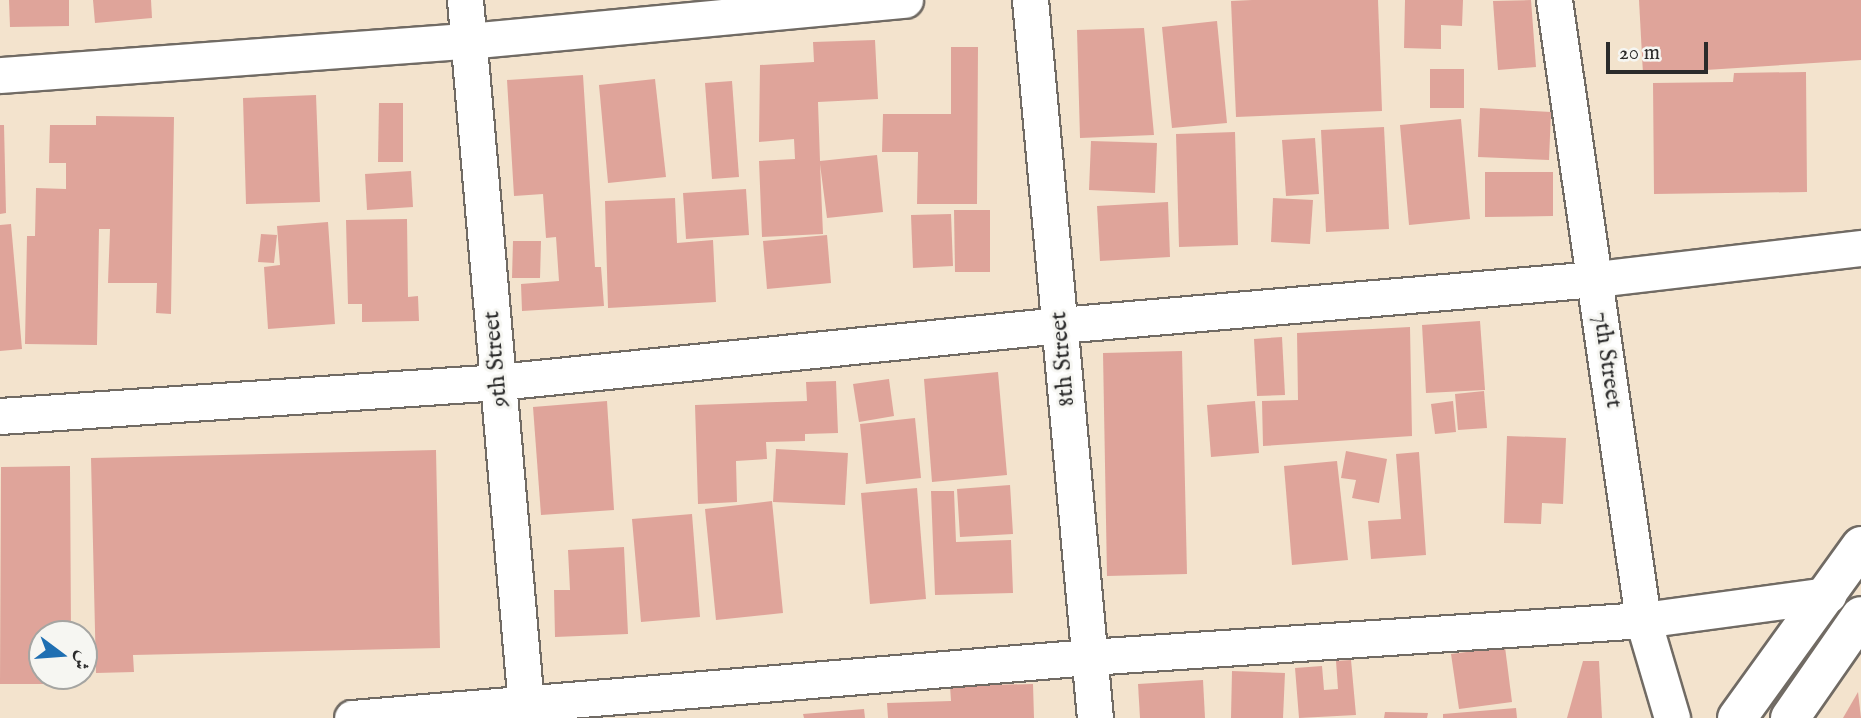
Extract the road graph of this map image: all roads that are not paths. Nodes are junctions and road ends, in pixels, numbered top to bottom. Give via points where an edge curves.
1 (465, 0) edge
2 (905, 0) edge
3 (1030, 0) edge
4 (1555, 0) edge
5 (468, 41) junction
6 (0, 75) edge
7 (1861, 248) edge
8 (1596, 279) junction
9 (1059, 326) junction
10 (498, 382) junction
11 (0, 416) edge
12 (1861, 546) edge
13 (1828, 595) junction
14 (1861, 615) edge
15 (1643, 620) junction
16 (1089, 657) junction
17 (527, 711) edge
18 (352, 718) edge
19 (1095, 718) edge
20 (1672, 718) edge
21 (1737, 718) edge
22 (1790, 718) edge

1 - 5 street, 9th Street
2 - 5 street
3 - 9 street, 8th Street
4 - 8 street, 7th Street
5 - 6 street
5 - 10 street, 9th Street
7 - 8 street
8 - 9 street
8 - 15 street, 7th Street
9 - 10 street
9 - 16 street, 8th Street
10 - 11 street
10 - 17 street, 9th Street
12 - 13 street
13 - 15 street
13 - 21 street
14 - 22 street
15 - 16 street
15 - 20 street, 7th Street
16 - 17 street
16 - 19 street, 8th Street
17 - 18 street

